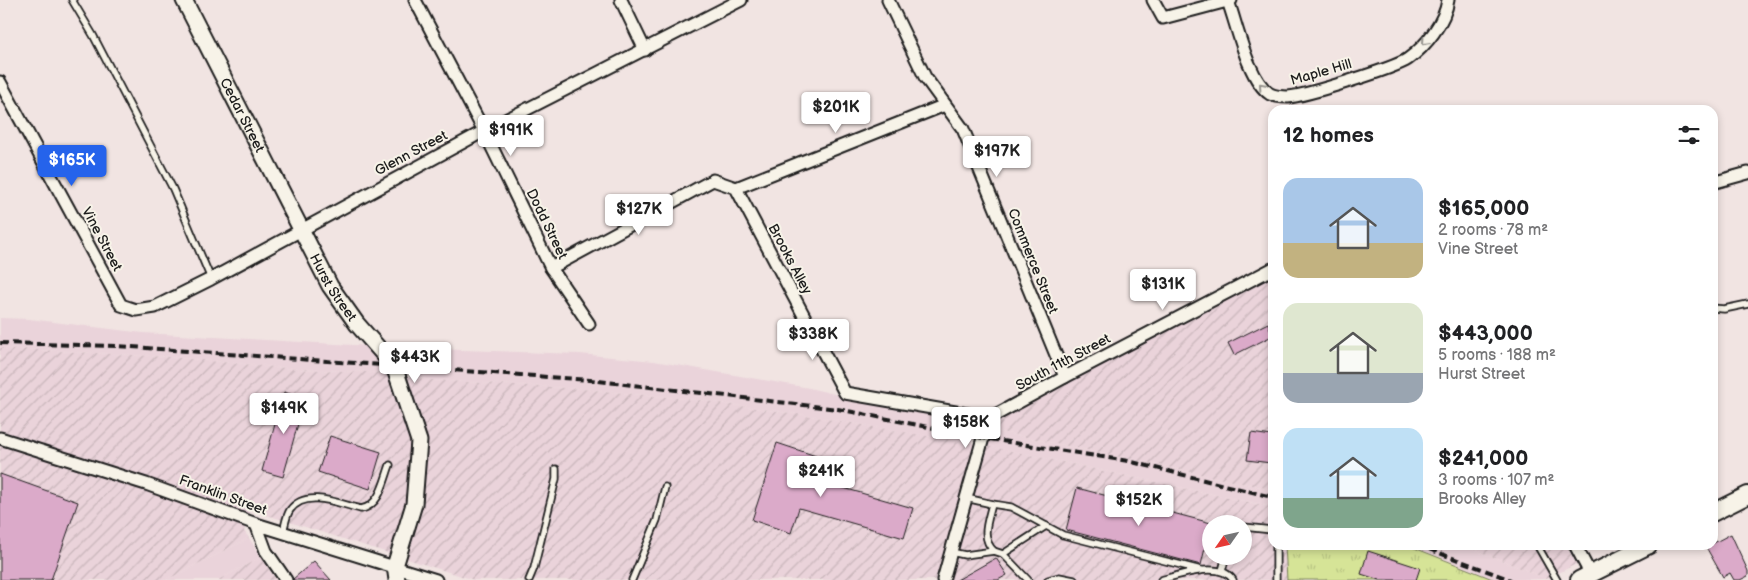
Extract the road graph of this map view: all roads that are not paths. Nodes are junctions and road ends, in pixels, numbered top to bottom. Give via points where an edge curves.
1 (72, 0) edge
2 (184, 0) edge
3 (415, 0) edge
4 (621, 0) edge
5 (741, 0) edge
6 (888, 0) edge
7 (1153, 0) edge
8 (1230, 0) edge
9 (1448, 0) edge
10 (645, 50) junction
11 (0, 82) edge
12 (945, 105) junction
13 (484, 131) junction
14 (1748, 173) edge
15 (1718, 182) edge
16 (736, 188) junction
17 (301, 230) junction
18 (551, 268) junction
19 (1268, 274) edge
20 (211, 279) junction
21 (121, 304) joint
22 (1748, 304) edge
23 (1718, 308) edge
24 (589, 324) dead end
25 (1065, 377) junction
26 (990, 418) junction
27 (0, 438) edge
28 (390, 465) dead end
29 (556, 469) dead end
30 (665, 487) dead end
31 (1748, 495) edge
32 (966, 498) junction
33 (992, 504) junction
34 (1718, 510) edge
35 (256, 524) junction
36 (1046, 526) junction
37 (1252, 529) edge
38 (1268, 530) edge
39 (283, 532) junction
40 (1276, 550) edge
41 (1540, 550) edge
42 (1577, 550) edge
43 (1639, 550) edge
44 (994, 551) junction
45 (951, 552) junction
46 (1003, 554) junction
47 (1224, 565) edge
48 (1201, 570) junction
49 (1222, 571) junction
50 (396, 573) edge
51 (1585, 577) edge
52 (286, 580) edge
53 (436, 580) edge
54 (528, 580) edge
55 (632, 580) edge
56 (943, 580) edge
57 (1028, 580) edge
58 (1048, 580) edge
59 (1074, 580) edge
60 (1161, 580) edge
61 (1233, 580) edge
62 (1276, 580) edge
63 (1557, 580) edge

1 - 20 lane via 94,35 173,189
2 - 17 street, Cedar Street
3 - 13 street, Dodd Street
4 - 10 street
5 - 10 street, Glenn Street
6 - 12 street, Commerce Street via 925,77
7 - 8 street via 1162,18
9 -> 8 street, Maple Hill via 1438,26 1408,59 1389,68 1289,97 1272,95 1261,87
10 - 13 street, Glenn Street
11 - 21 street, Vine Street
12 - 16 street
12 - 25 street, Commerce Street via 963,129
13 - 17 street, Glenn Street
13 - 18 street, Dodd Street
14 - 15 street
16 - 18 street via 713,180
16 - 26 street, Brooks Alley via 845,393
17 - 20 street, Glenn Street
17 - 50 street, Hurst Street via 330,286 357,324 394,366 419,441 414,504
18 - 24 street, Dodd Street
19 - 25 street, South 11th Street
20 - 21 street, Glenn Street via 155,307 136,310
22 - 23 lane
25 - 26 street, South 11th Street
26 - 32 street
27 - 35 street, Franklin Street via 146,484
28 - 39 lane via 376,502 368,508 309,497 289,511
29 - 54 lane via 541,543
30 - 55 lane via 657,520
31 - 34 main road
32 - 33 lane
32 - 45 street
33 - 36 lane via 1010,507
33 - 44 lane via 985,532 988,545
35 - 39 street, Franklin Street
35 - 52 street via 266,551
36 - 46 lane
36 - 48 lane via 1063,535
37 - 38 lane
39 - 50 street, Franklin Street
40 - 62 lane
41 - 63 lane
42 - 51 street
43 - 51 main road
44 - 45 lane via 965,555
44 - 46 lane
45 - 56 street
46 - 57 lane
47 - 49 lane
48 - 49 lane
48 - 60 lane
49 - 61 lane
50 - 53 street, Franklin Street
58 - 59 lane via 1059,577

